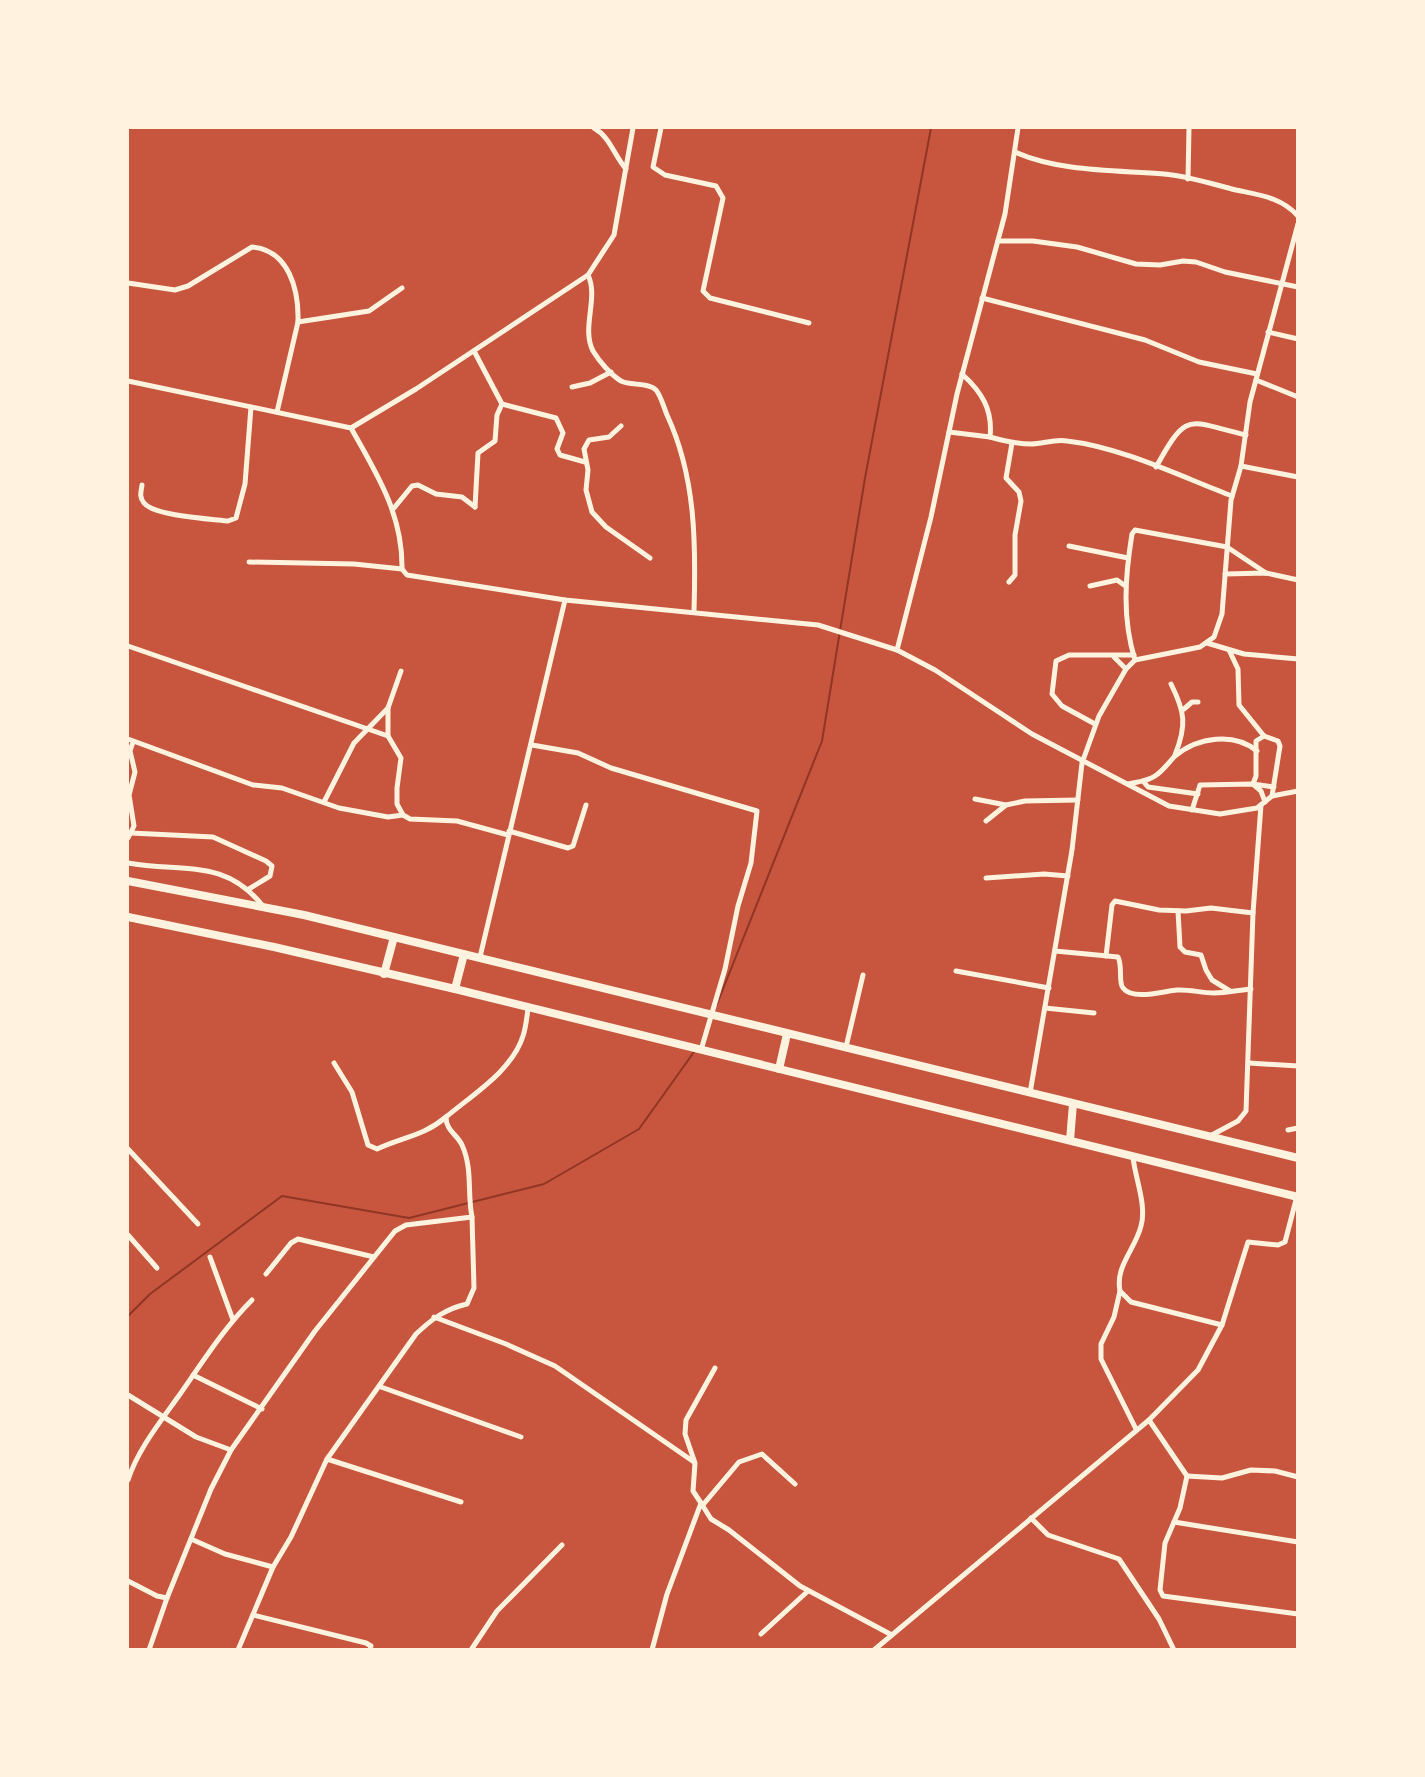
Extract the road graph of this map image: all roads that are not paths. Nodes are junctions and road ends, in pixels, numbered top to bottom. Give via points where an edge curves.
1 (594, 128) edge
2 (633, 128) edge
3 (661, 128) edge
4 (1018, 128) edge
5 (1189, 128) edge
6 (1015, 152) junction
7 (626, 169) junction
8 (1188, 179) junction
9 (1298, 216) edge
10 (1298, 224) edge
11 (998, 240) junction
12 (588, 275) junction
13 (128, 283) edge
14 (1282, 284) junction
15 (1298, 287) edge
16 (402, 288) dead end
17 (982, 298) junction
18 (298, 322) junction
19 (809, 323) dead end
20 (1268, 333) junction
21 (1298, 339) edge
22 (474, 351) junction
23 (611, 372) junction
24 (962, 374) junction
25 (1257, 377) junction
26 (128, 381) edge
27 (572, 387) dead end
28 (1298, 397) edge
29 (502, 404) junction
30 (251, 407) junction
31 (277, 412) junction
32 (621, 426) dead end
33 (351, 428) junction
34 (949, 432) junction
35 (1246, 435) junction
36 (990, 437) junction
37 (1011, 443) junction
38 (585, 462) junction
39 (1241, 466) junction
40 (1156, 467) junction
41 (1298, 477) edge
42 (142, 485) dead end
43 (1232, 496) junction
44 (394, 508) junction
45 (1069, 546) dead end
46 (1227, 547) junction
47 (650, 558) dead end
48 (1128, 558) junction
49 (249, 562) dead end
50 (402, 569) junction
51 (1266, 573) junction
52 (1225, 574) junction
53 (1298, 580) edge
54 (1009, 582) dead end
55 (1124, 585) junction
56 (1090, 586) dead end
57 (565, 600) junction
58 (694, 611) junction
59 (1207, 643) junction
60 (128, 646) edge
61 (897, 650) junction
62 (1229, 650) junction
63 (1114, 657) junction
64 (1134, 657) junction
65 (1298, 659) edge
66 (1126, 669) junction
67 (401, 671) dead end
68 (1171, 684) dead end
69 (1198, 702) dead end
70 (388, 708) junction
71 (1184, 709) junction
72 (1095, 724) junction
73 (369, 729) junction
74 (388, 736) junction
75 (1264, 736) junction
76 (130, 741) edge
77 (532, 745) junction
78 (1257, 751) junction
79 (1175, 757) junction
80 (1082, 763) junction
81 (1143, 781) junction
82 (1128, 784) junction
83 (1252, 784) junction
84 (1274, 787) junction
85 (1298, 791) edge
86 (1198, 794) junction
87 (1272, 796) junction
88 (975, 799) dead end
89 (1078, 800) junction
90 (324, 801) junction
91 (1263, 804) junction
92 (586, 805) dead end
93 (1006, 805) junction
94 (1192, 810) junction
95 (403, 815) junction
96 (986, 821) dead end
97 (509, 833) junction
98 (129, 835) edge
99 (128, 863) edge
100 (1068, 876) junction
101 (986, 878) dead end
102 (128, 881) edge
103 (249, 889) junction
104 (264, 908) junction
105 (1178, 911) junction
106 (1253, 913) junction
107 (128, 917) edge
108 (394, 938) junction
109 (1055, 951) junction
110 (464, 954) junction
111 (1106, 956) junction
112 (480, 957) junction
113 (956, 971) dead end
114 (384, 974) junction
115 (862, 975) dead end
116 (1049, 988) junction
117 (1251, 989) junction
118 (455, 990) junction
119 (1230, 991) junction
120 (528, 1008) junction
121 (1045, 1008) junction
122 (1094, 1013) dead end
123 (710, 1016) junction
124 (787, 1034) junction
125 (846, 1047) junction
126 (701, 1050) junction
127 (334, 1064) dead end
128 (1249, 1064) junction
129 (1298, 1066) edge
130 (779, 1069) junction
131 (1030, 1093) junction
132 (1073, 1104) junction
133 (446, 1117) junction
134 (1298, 1128) edge
135 (1288, 1130) dead end
136 (1209, 1137) junction
137 (1070, 1140) junction
138 (128, 1149) edge
139 (1133, 1157) junction
140 (1298, 1158) edge
141 (1297, 1197) edge
142 (472, 1217) junction
143 (198, 1224) dead end
144 (128, 1235) edge
145 (210, 1257) dead end
146 (374, 1257) junction
147 (157, 1268) dead end
148 (266, 1274) dead end
149 (1120, 1292) junction
150 (252, 1300) dead end
151 (434, 1317) junction
152 (233, 1320) junction
153 (1222, 1325) junction
154 (715, 1368) dead end
155 (194, 1375) junction
156 (381, 1387) junction
157 (128, 1395) edge
158 (262, 1409) junction
159 (163, 1418) junction
160 (1149, 1420) junction
161 (1136, 1429) junction
162 (521, 1437) dead end
163 (231, 1450) junction
164 (327, 1459) junction
165 (696, 1462) junction
166 (1187, 1476) junction
167 (1298, 1477) edge
168 (128, 1480) edge
169 (795, 1484) dead end
170 (462, 1503) dead end
171 (701, 1505) junction
172 (1031, 1518) junction
173 (1174, 1522) junction
174 (191, 1539) junction
175 (1298, 1542) edge
176 (562, 1545) dead end
177 (273, 1568) junction
178 (128, 1581) edge
179 (808, 1591) junction
180 (167, 1598) junction
181 (1298, 1614) edge
182 (253, 1615) junction
183 (761, 1634) dead end
184 (890, 1634) junction
185 (149, 1650) edge
186 (238, 1650) edge
187 (370, 1650) edge
188 (471, 1650) edge
189 (652, 1650) edge
190 (874, 1650) edge
191 (1174, 1650) edge

1 - 7 street via 609,140
2 - 7 street
3 - 19 street via 653,167 665,174 716,186 723,198 703,291 710,298
4 - 6 street
5 - 8 street
6 - 8 street via 1081,168
6 - 11 street
7 - 12 street via 614,236
8 - 9 street via 1280,200
10 - 14 street
11 - 14 street via 1077,247 1137,264 1196,262
11 - 17 street
12 - 22 street
12 - 23 street via 592,283 589,338 593,351
13 - 18 street via 175,290 240,252 264,248 273,252 291,275
14 - 15 street
14 - 20 street
16 - 18 street via 369,311
17 - 24 street
17 - 25 street via 1145,340 1199,362
18 - 31 street
20 - 21 street
20 - 25 street
22 - 29 street
22 - 33 street
23 - 27 street
23 - 58 street via 622,381 656,390 672,424 687,472 693,511
24 - 34 street
24 - 36 street via 977,388 990,411
25 - 28 street
25 - 35 street
26 - 30 street
29 - 38 street via 556,418 563,433 557,449 560,455
29 - 44 street via 495,441 478,453 476,507 462,497 436,494 418,485 412,486
30 - 31 street
30 - 42 street via 245,484 237,518 228,521 157,511 145,505
31 - 33 street
32 - 38 street via 609,437 589,440 584,449
33 - 44 street
34 - 36 street
34 - 61 street
35 - 39 street
35 - 40 street via 1193,423 1184,425
36 - 37 street
37 - 40 street via 1067,441
37 - 54 street via 1006,478 1019,492 1021,501 1015,535 1015,575
38 - 47 street via 592,512 606,527
39 - 41 street
39 - 43 street
40 - 43 street
43 - 46 street
44 - 50 street
45 - 48 street
46 - 48 street via 1141,529 1132,534
46 - 51 street
46 - 52 street
48 - 55 street
49 - 50 street
50 - 57 street via 407,575 431,580
51 - 52 street
51 - 53 street
52 - 59 street via 1222,614 1214,637
55 - 56 street via 1117,580
55 - 64 street via 1127,635
57 - 58 street
57 - 77 street
58 - 61 street via 818,625
59 - 62 street
59 - 64 street
60 - 73 street
61 - 80 street via 935,669
62 - 65 street
62 - 75 street via 1238,669 1239,705
63 - 64 street
63 - 66 street
63 - 72 street via 1069,655 1056,661 1052,694 1062,706
64 - 66 street
66 - 72 street
67 - 70 street
68 - 71 street
69 - 71 street
70 - 73 street
70 - 74 street
71 - 79 street via 1184,726
72 - 80 street
73 - 74 street
73 - 90 street via 354,743
74 - 95 street via 401,758 397,796
75 - 78 street via 1256,741
75 - 84 street via 1278,741 1280,746
76 - 90 street via 253,785 282,788
76 - 98 street via 135,772 129,795 134,816
77 - 97 street
77 - 123 street via 578,753 611,768 757,811 751,863
78 - 79 street via 1233,739 1211,740
78 - 83 street
79 - 81 street via 1155,777
80 - 82 street
80 - 89 street
81 - 82 street
81 - 86 street via 1148,787
82 - 94 street via 1169,806
83 - 84 street
83 - 86 street via 1200,785
83 - 91 street via 1261,791
84 - 87 street
85 - 87 street
86 - 94 street
87 - 91 street
88 - 93 street
89 - 93 street
89 - 100 street
90 - 95 street via 339,808 378,815
91 - 94 street via 1220,814
91 - 106 street
92 - 97 street via 573,846 568,848
93 - 96 street
95 - 97 street via 410,819 457,821
97 - 112 street
98 - 103 street via 213,837 266,861 272,866 270,876
99 - 103 street via 210,872
100 - 101 street
100 - 109 street
102 - 104 highway
103 - 104 street
104 - 108 highway
105 - 106 street via 1211,908
105 - 111 street via 1113,903
105 - 119 street via 1180,947 1201,955 1212,980
106 - 117 street
107 - 114 highway
108 - 110 highway
108 - 114 highway
109 - 111 street
109 - 116 street
110 - 112 highway
110 - 118 highway
111 - 119 street via 1118,957 1122,966 1121,985 1130,993
112 - 123 highway
113 - 116 street
114 - 118 highway
115 - 125 street
116 - 121 street
117 - 119 street
117 - 128 street
118 - 120 highway
120 - 126 highway
120 - 133 street via 523,1036 512,1057
121 - 122 street
121 - 131 street
123 - 124 highway
123 - 126 street
124 - 125 highway
124 - 130 highway
125 - 131 highway
126 - 130 highway
127 - 133 street via 352,1092 368,1145 377,1149 419,1135
128 - 129 street
128 - 136 street via 1246,1111
130 - 137 highway
131 - 132 highway
132 - 136 highway
132 - 137 highway
133 - 142 street via 446,1124 464,1148 469,1166
134 - 135 street
136 - 140 highway
137 - 139 highway
138 - 143 street
139 - 141 highway
139 - 149 street via 1143,1212 1141,1226 1119,1274
141 - 153 street via 1285,1242 1248,1242
142 - 146 street via 401,1226
142 - 151 street via 474,1288 467,1304
144 - 147 street
145 - 152 street
146 - 148 street via 298,1239
146 - 158 street via 315,1331
149 - 153 street via 1131,1302
149 - 161 street via 1101,1344 1101,1359
150 - 152 street
151 - 156 street via 416,1334
151 - 165 street via 555,1366
152 - 155 street
153 - 160 street via 1198,1370
154 - 165 street via 686,1420 685,1434
155 - 158 street
155 - 159 street
156 - 162 street
156 - 164 street
157 - 159 street
158 - 163 street
159 - 163 street via 196,1437
159 - 168 street
160 - 161 street
160 - 166 street
161 - 172 street
163 - 174 street
164 - 170 street
164 - 177 street
165 - 171 street via 693,1491
166 - 167 street via 1222,1478 1251,1470
166 - 173 street
169 - 171 street via 762,1454 739,1462
171 - 179 street via 711,1520
171 - 189 street via 667,1594
172 - 184 street
172 - 191 street via 1048,1535 1119,1559 1159,1619
173 - 175 street
173 - 181 street via 1165,1544 1160,1590 1163,1596
174 - 177 street
174 - 180 street
176 - 188 street via 496,1611
177 - 182 street
178 - 180 street
179 - 183 street
179 - 184 street
180 - 185 street
182 - 186 street
182 - 187 street via 366,1643
184 - 190 street

